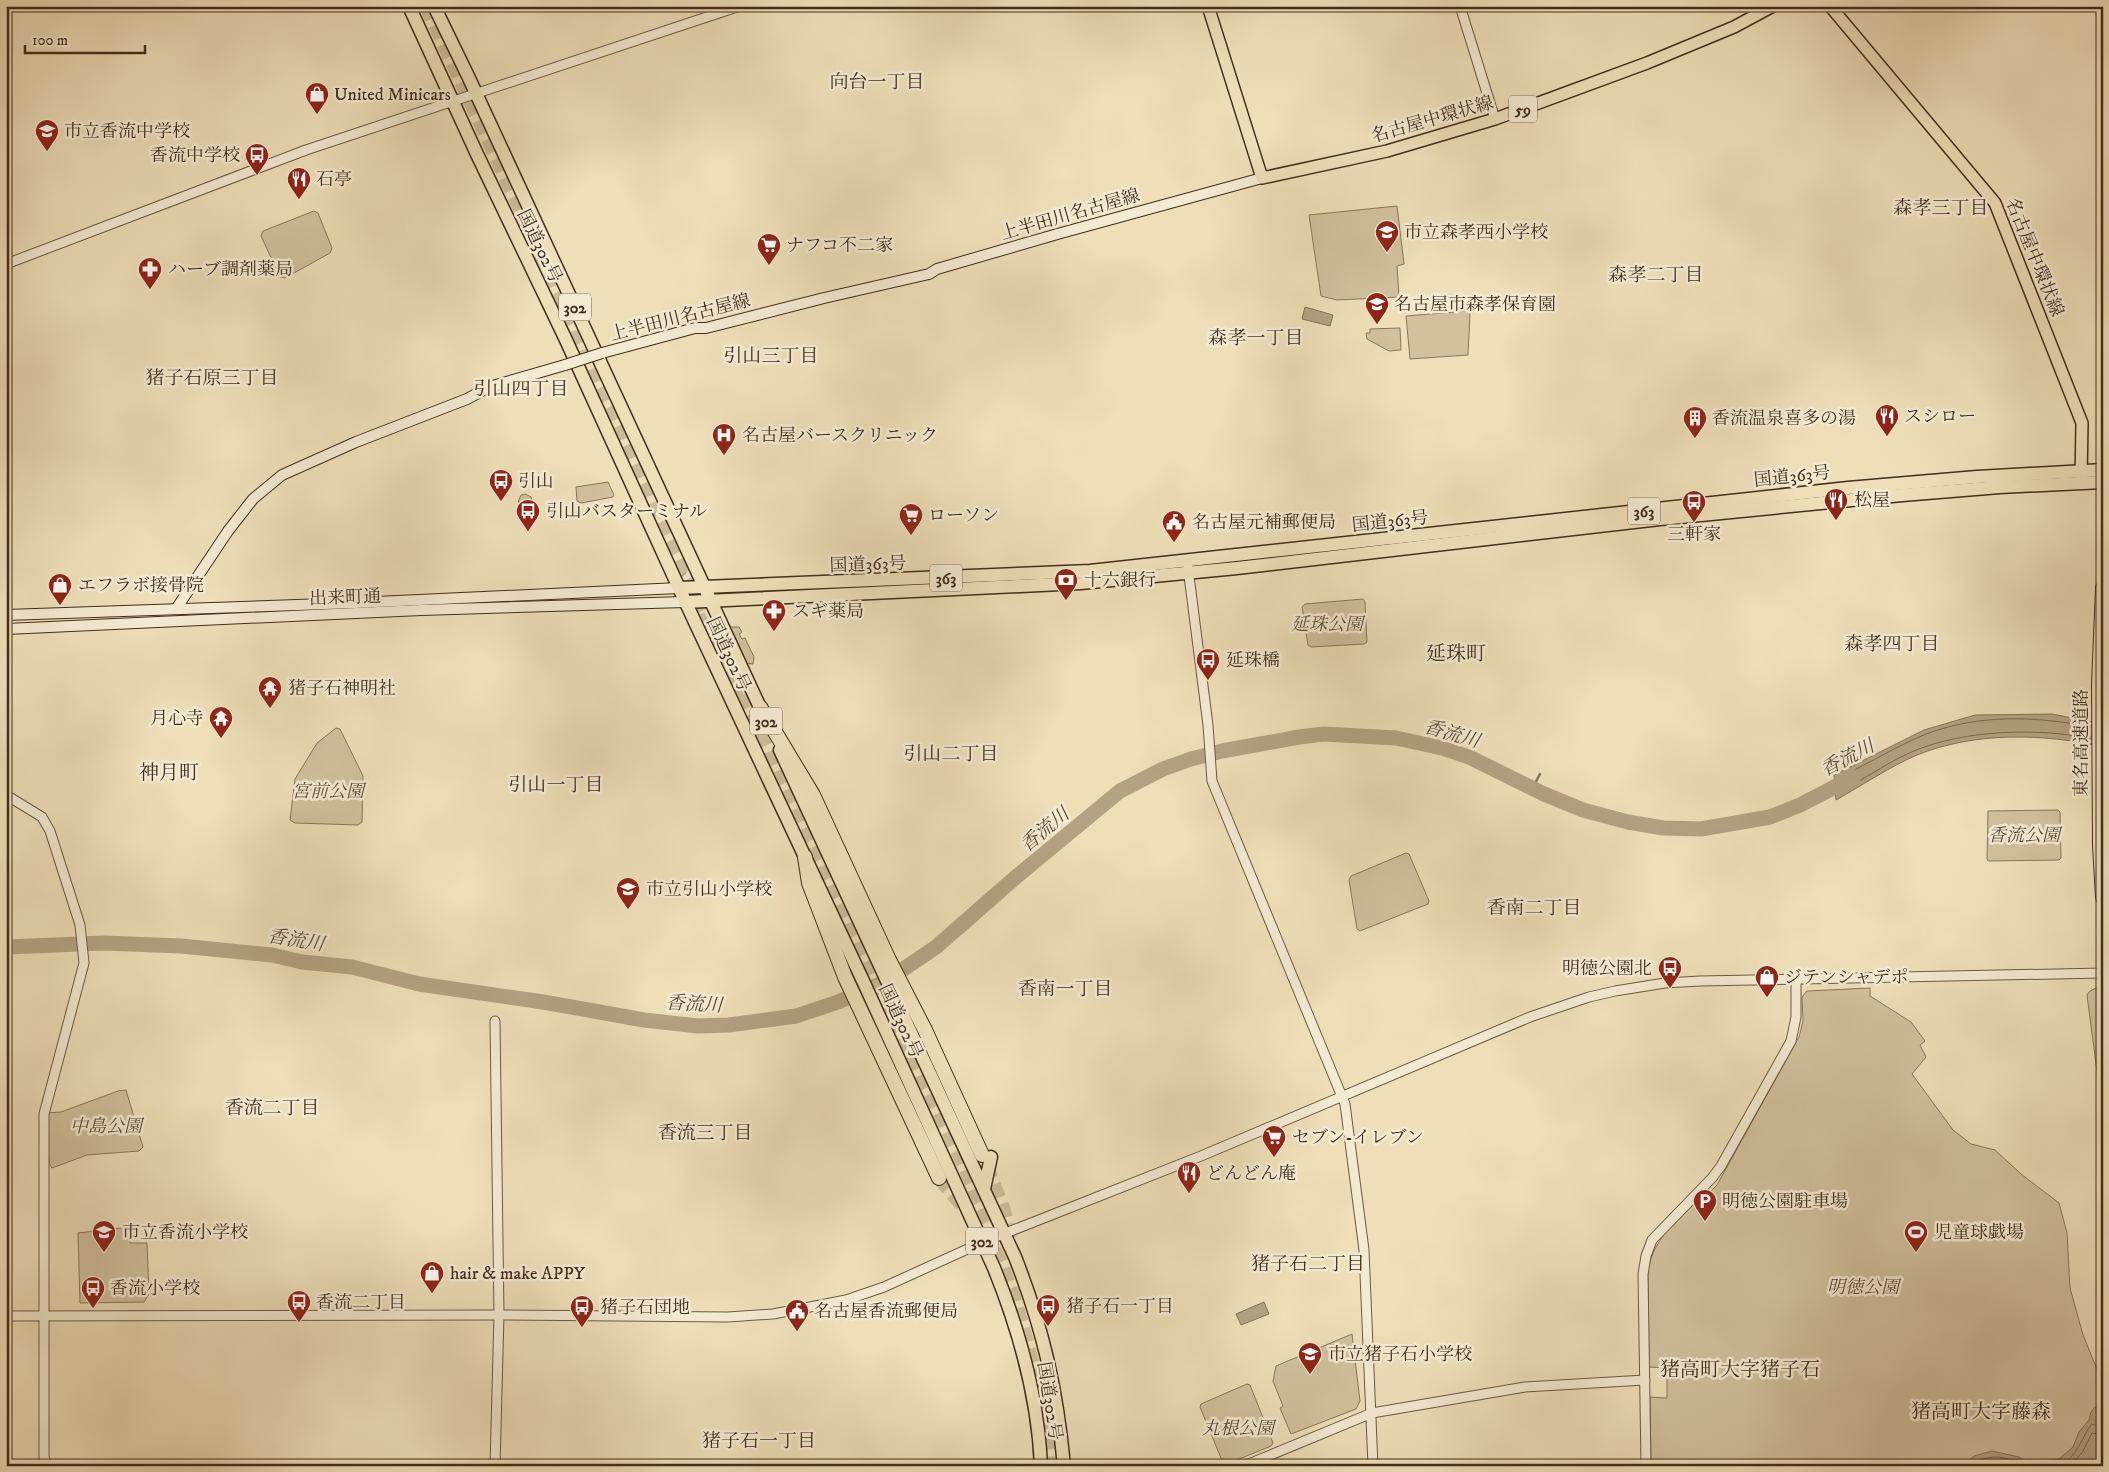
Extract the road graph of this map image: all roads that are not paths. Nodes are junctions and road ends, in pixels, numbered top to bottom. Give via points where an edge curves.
1 (409, 6) edge
2 (434, 6) edge
3 (740, 6) edge
4 (1208, 6) edge
5 (1460, 6) edge
6 (1773, 6) edge
7 (1830, 6) edge
8 (475, 94) junction
9 (453, 101) junction
10 (1495, 119) junction
11 (1262, 178) junction
12 (6, 264) edge
13 (2103, 470) edge
14 (2081, 477) junction
15 (2103, 482) edge
16 (1187, 567) junction
17 (705, 587) junction
18 (679, 588) junction
19 (2103, 588) edge
20 (712, 600) junction
21 (685, 602) junction
22 (176, 609) junction
23 (6, 615) edge
24 (6, 629) edge
25 (760, 708) joint
26 (6, 795) edge
27 (828, 841) junction
28 (805, 857) joint
29 (2103, 898) edge
30 (2103, 973) edge
31 (1796, 979) junction
32 (495, 1021) dead end
33 (879, 1032) junction
34 (1342, 1096) junction
35 (986, 1156) joint
36 (939, 1178) tunnel mouth
37 (984, 1190) junction
38 (1006, 1234) junction
39 (983, 1242) junction
40 (1025, 1283) junction
41 (1039, 1290) dead end
42 (499, 1314) junction
43 (6, 1316) edge
44 (46, 1316) junction
45 (1645, 1380) junction
46 (1372, 1413) junction
47 (1073, 1441) dead end
48 (1063, 1452) junction
49 (47, 1466) edge
50 (495, 1466) edge
51 (1041, 1466) edge
52 (1064, 1466) edge
53 (1244, 1466) edge
54 (1373, 1466) edge
55 (1646, 1466) edge

1 - 9 highway, 国道302号 / 302
2 - 8 highway, 国道302号 / 302
3 - 8 street
4 - 11 main road
5 - 10 street
6 - 10 main road, 名古屋中環状線 / 59 via 1734,27 1647,63
7 - 14 main road, 名古屋中環状線 via 1995,203 2082,423
8 - 9 street
8 - 17 highway, 国道302号 / 302
9 - 12 street via 306,150
9 - 18 highway, 国道302号 / 302
10 - 11 main road, 名古屋中環状線 / 59 via 1387,152
11 - 22 main road, 上半田川名古屋線, bridge via 1061,233 937,269 930,274 695,328 489,387 467,399 282,474 253,499 228,530
13 - 14 highway, 国道363号 / 363
14 - 15 highway, 国道363号 / 363
14 - 16 highway, 国道363号 / 363 via 1976,477 1848,488
16 - 17 highway, 国道363号 / 363
16 - 20 highway, 国道363号 / 363 via 1055,584
16 - 34 street via 1209,730 1211,773
17 - 18 highway, 国道363号 / 363
17 - 20 highway, 国道302号 / 302
18 - 21 highway, 国道302号 / 302
18 - 22 main road, 出来町通
19 - 29 highway, 東名高速道路 via 2099,684
20 - 21 highway, 国道363号 / 363
20 - 25 highway, 国道302号 / 302
21 - 24 main road, 出来町通
21 - 28 highway, 国道302号 / 302
22 - 23 main road, 出来町通
25 - 27 highway via 813,795
26 - 44 street via 42,817 46,824 80,925 83,960 44,1114
27 - 35 highway via 857,874 877,920 882,943
27 - 37 highway, 国道302号 / 302 via 920,1053
28 - 33 highway via 809,883 845,978
30 - 31 street
31 - 34 street via 1665,983 1589,997 1530,1017
31 - 45 street via 1796,1017 1791,1040 1721,1166 1652,1240 1643,1274
32 - 42 street
33 - 36 highway
33 - 39 highway, 国道302号 / 302
34 - 38 street
34 - 46 street via 1364,1250
35 - 37 highway via 990,1166
37 - 38 highway, 国道302号 / 302
38 - 39 street
38 - 40 highway, 国道302号 / 302
39 - 42 street via 884,1287 846,1300 773,1314 728,1317
39 - 51 highway, 国道302号 / 302 via 1007,1300 1028,1367
40 - 41 highway
40 - 48 highway, 国道302号 / 302 via 1050,1365
42 - 44 street
42 - 50 street
43 - 44 street
44 - 49 street via 44,1447
45 - 46 street via 1526,1387
45 - 55 street
46 - 53 street
46 - 54 street
47 - 48 highway
48 - 52 highway, 国道302号 / 302

